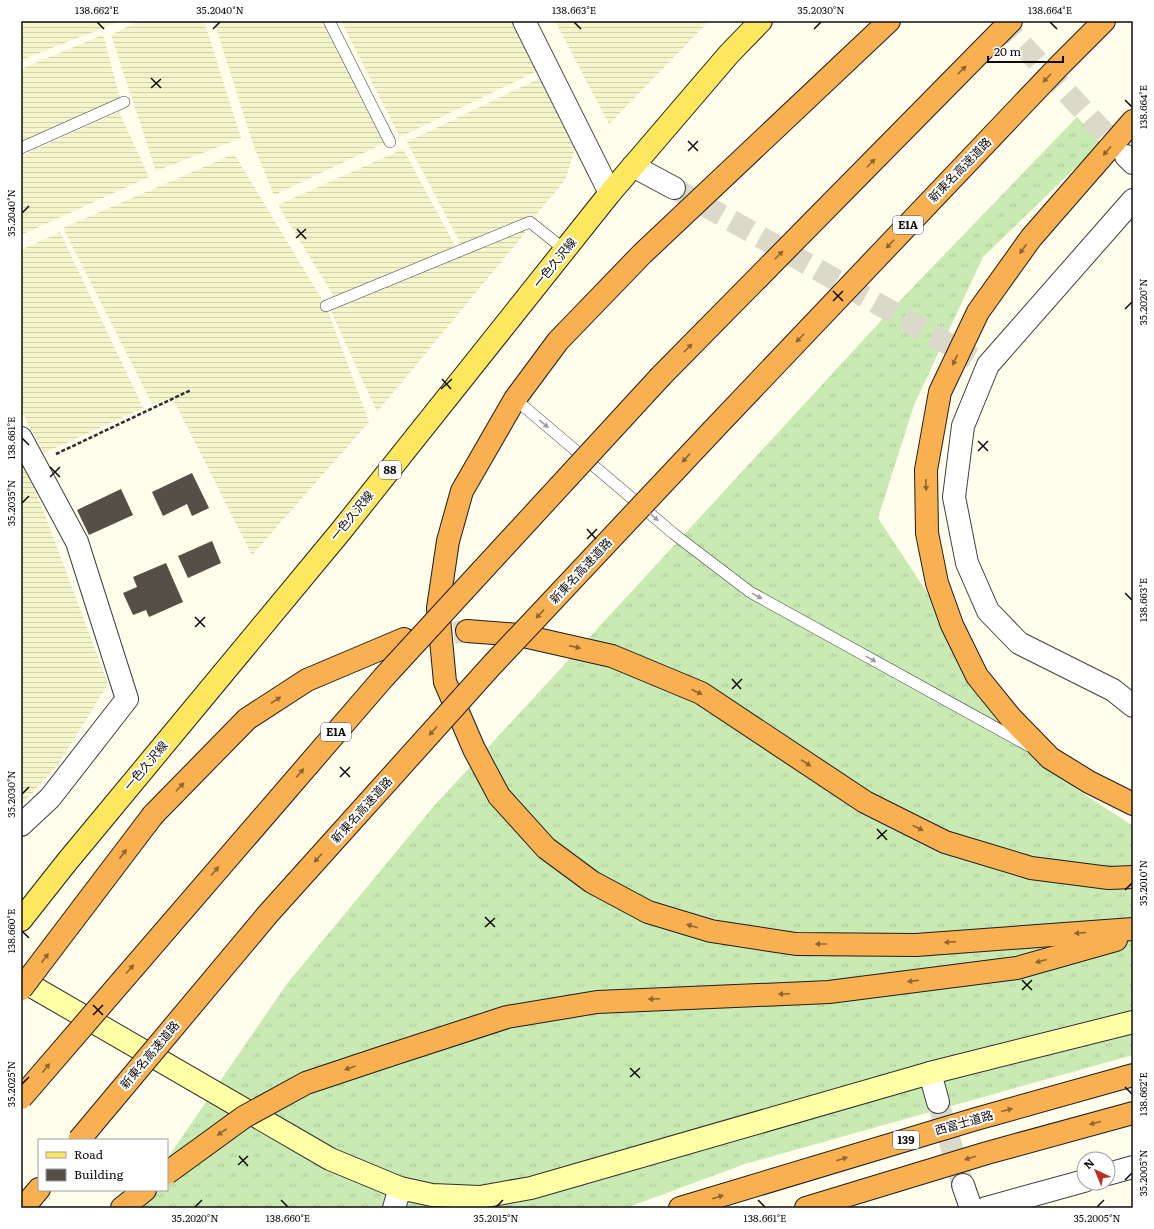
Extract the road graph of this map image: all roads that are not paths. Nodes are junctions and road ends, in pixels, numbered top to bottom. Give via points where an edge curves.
1 (329, 21) edge
2 (524, 21) edge
3 (761, 21) edge
4 (889, 21) edge
5 (1011, 21) edge
6 (1104, 21) edge
7 (124, 102) dead end
8 (1133, 122) edge
9 (390, 142) dead end
10 (21, 148) edge
11 (633, 166) junction
12 (674, 188) tunnel mouth
13 (610, 193) junction
14 (1133, 200) edge
15 (565, 250) junction
16 (326, 306) dead end
17 (515, 399) junction
18 (21, 438) edge
19 (468, 631) tunnel mouth
20 (404, 639) tunnel mouth
21 (1133, 706) edge
22 (1050, 758) junction
23 (1133, 804) edge
24 (21, 825) edge
25 (1133, 877) edge
26 (21, 920) edge
27 (1133, 929) edge
28 (1133, 936) edge
29 (21, 980) edge
30 (21, 988) edge
31 (1133, 1022) edge
32 (930, 1073) junction
33 (1133, 1075) edge
34 (21, 1098) edge
35 (938, 1102) tunnel mouth
36 (1133, 1113) edge
37 (80, 1139) edge
38 (1133, 1167) edge
39 (168, 1171) edge
40 (1116, 1172) edge
41 (1076, 1183) edge
42 (963, 1185) tunnel mouth
43 (38, 1190) edge
44 (144, 1191) edge
45 (397, 1198) edge
46 (23, 1208) edge
47 (122, 1208) edge
48 (680, 1208) edge
49 (806, 1208) edge
50 (971, 1208) edge
51 (986, 1208) edge

1 - 9 lane
2 - 13 street
3 - 11 main road, 一色久沢線 / 88 via 729,54
4 - 17 highway via 642,254 558,341
34 -> 5 highway, E1A, bridge via 384,677 661,376
6 -> 37 highway, 新東名高速道路 / E1A, bridge via 497,659 268,914
7 - 10 lane
8 -> 22 highway via 1031,238 978,312 940,392 926,470 928,533 937,583 952,625 977,676 1011,718
11 - 12 street
11 - 13 main road, 一色久沢線 / 88
13 - 15 main road, 一色久沢線 / 88
14 - 21 street via 980,362 963,426 954,497 967,563 988,611 1019,643 1113,690
15 - 16 lane via 530,222
15 - 26 main road, 一色久沢線 / 88 via 341,531 66,862
17 -> 22 lane via 674,534 750,592
27 -> 17 highway via 916,945 796,944 711,931 648,912 592,882 546,848 499,796 474,749 445,682 438,608 448,541 462,491
18 - 24 street via 78,542 127,699 50,798
19 -> 25 highway via 519,635 612,656 701,693 865,802 945,842 1031,868 1109,878
30 -> 20 highway, bridge via 153,815 246,719 307,680
22 - 23 highway via 1088,782
28 -> 39 highway, bridge via 1017,968 829,992 598,1002 507,1017 306,1083 244,1117
29 - 45 street
31 - 32 street
32 - 35 street
32 - 45 street via 531,1188 480,1196 432,1195
48 -> 33 highway, 西富士道路 / 139 via 976,1119
36 -> 49 highway via 987,1153
38 - 40 street
41 - 51 street
42 - 50 street
43 - 46 highway
44 - 47 highway

